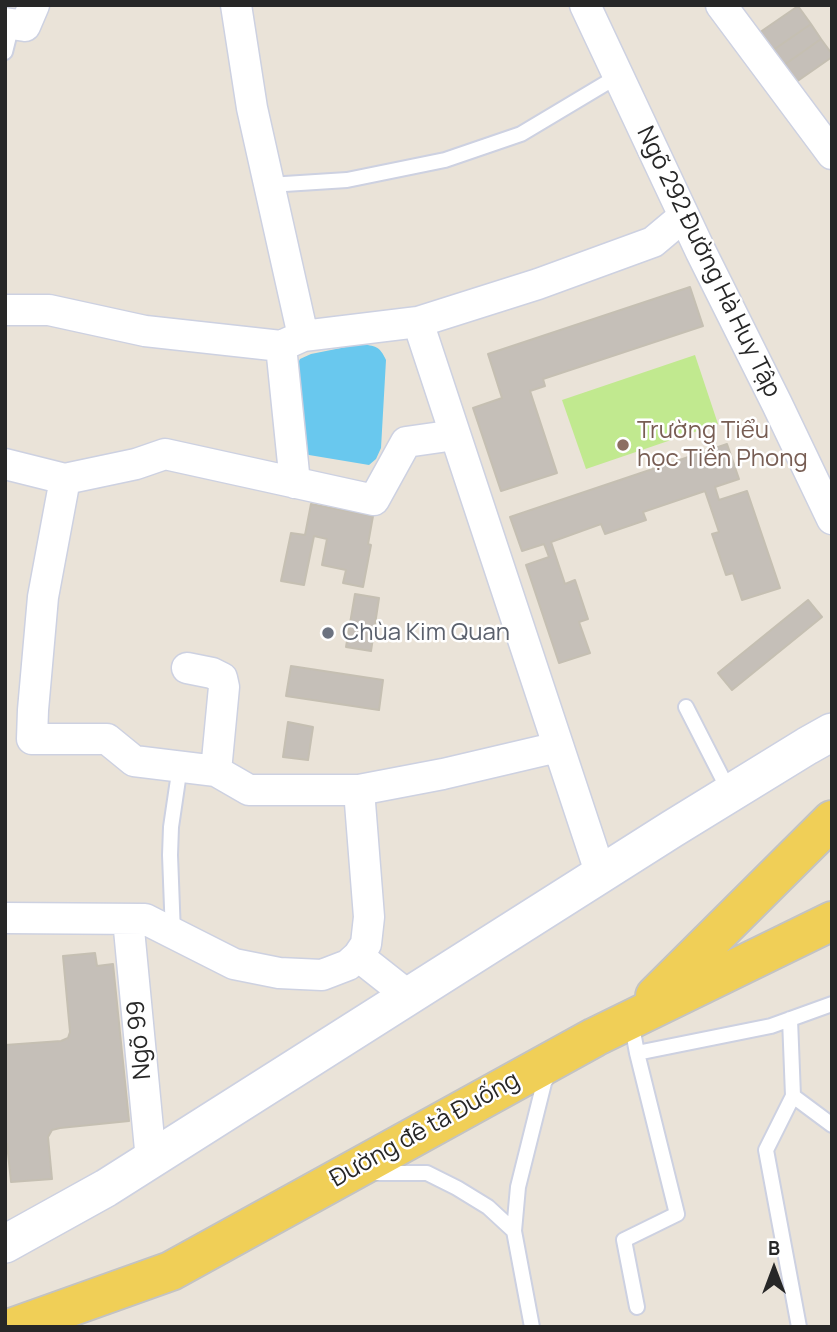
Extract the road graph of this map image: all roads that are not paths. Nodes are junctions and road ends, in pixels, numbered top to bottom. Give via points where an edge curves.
1 (236, 5) edge
2 (585, 5) edge
3 (721, 5) edge
4 (618, 76) junction
5 (832, 153) edge
6 (270, 186) junction
7 (684, 216) junction
8 (5, 310) edge
9 (418, 322) junction
10 (292, 341) junction
11 (455, 435) junction
12 (5, 464) edge
13 (65, 479) junction
14 (295, 483) junction
15 (832, 519) edge
16 (187, 668) dead end
17 (686, 707) dead end
18 (832, 732) edge
19 (558, 747) junction
20 (180, 766) junction
21 (216, 771) junction
22 (359, 790) junction
23 (730, 793) junction
24 (832, 820) edge
25 (601, 876) junction
26 (5, 918) edge
27 (128, 919) junction
28 (832, 921) edge
29 (173, 934) junction
30 (358, 956) junction
31 (410, 997) junction
32 (832, 1004) edge
33 (790, 1019) junction
34 (634, 1036) junction
35 (559, 1057) junction
36 (793, 1096) junction
37 (832, 1125) edge
38 (151, 1160) junction
39 (349, 1172) junction
40 (514, 1231) junction
41 (5, 1244) edge
42 (637, 1307) dead end
43 (14, 1327) edge
44 (532, 1327) edge
45 (799, 1327) edge

1 - 6 street
2 - 4 street, Ngõ 292 Đường Hà Huy Tập
3 - 5 street
4 - 6 lane via 521,134 445,160 347,180
4 - 7 street, Ngõ 292 Đường Hà Huy Tập
6 - 10 street
7 - 9 street via 653,242
7 - 15 street, Ngõ 292 Đường Hà Huy Tập
8 - 10 street via 50,310 145,331
9 - 10 street
9 - 11 street
10 - 14 street
11 - 14 street via 406,442 374,500
11 - 19 street
12 - 13 street
13 - 14 street via 165,454
13 - 20 street via 43,597 32,739 107,739 134,761
16 - 21 street via 222,678
17 - 23 lane
18 - 23 street
19 - 22 street
19 - 25 street
20 - 21 street
20 - 29 lane via 170,841
21 - 22 street via 249,790
22 - 30 street via 369,917 366,944
23 - 25 street
24 - 34 main road
25 - 31 street
26 - 27 street
27 - 29 street via 145,919
27 - 38 street, Ngõ 99
28 - 34 main road, Đường đê tả Đuống
29 - 30 street via 234,964 279,973 322,975
30 - 31 street
31 - 38 street
32 - 33 lane
33 - 34 lane via 771,1026
33 - 36 lane
34 - 35 main road, Đường đê tả Đuống
34 - 42 lane via 677,1214 624,1240
35 - 39 main road, Đường đê tả Đuống
35 - 40 lane via 544,1083 518,1187
36 - 37 lane
36 - 45 lane via 766,1150
38 - 41 street
39 - 40 lane via 427,1173 488,1207
39 - 43 main road, Đường đê tả Đuống via 171,1271
40 - 44 lane

